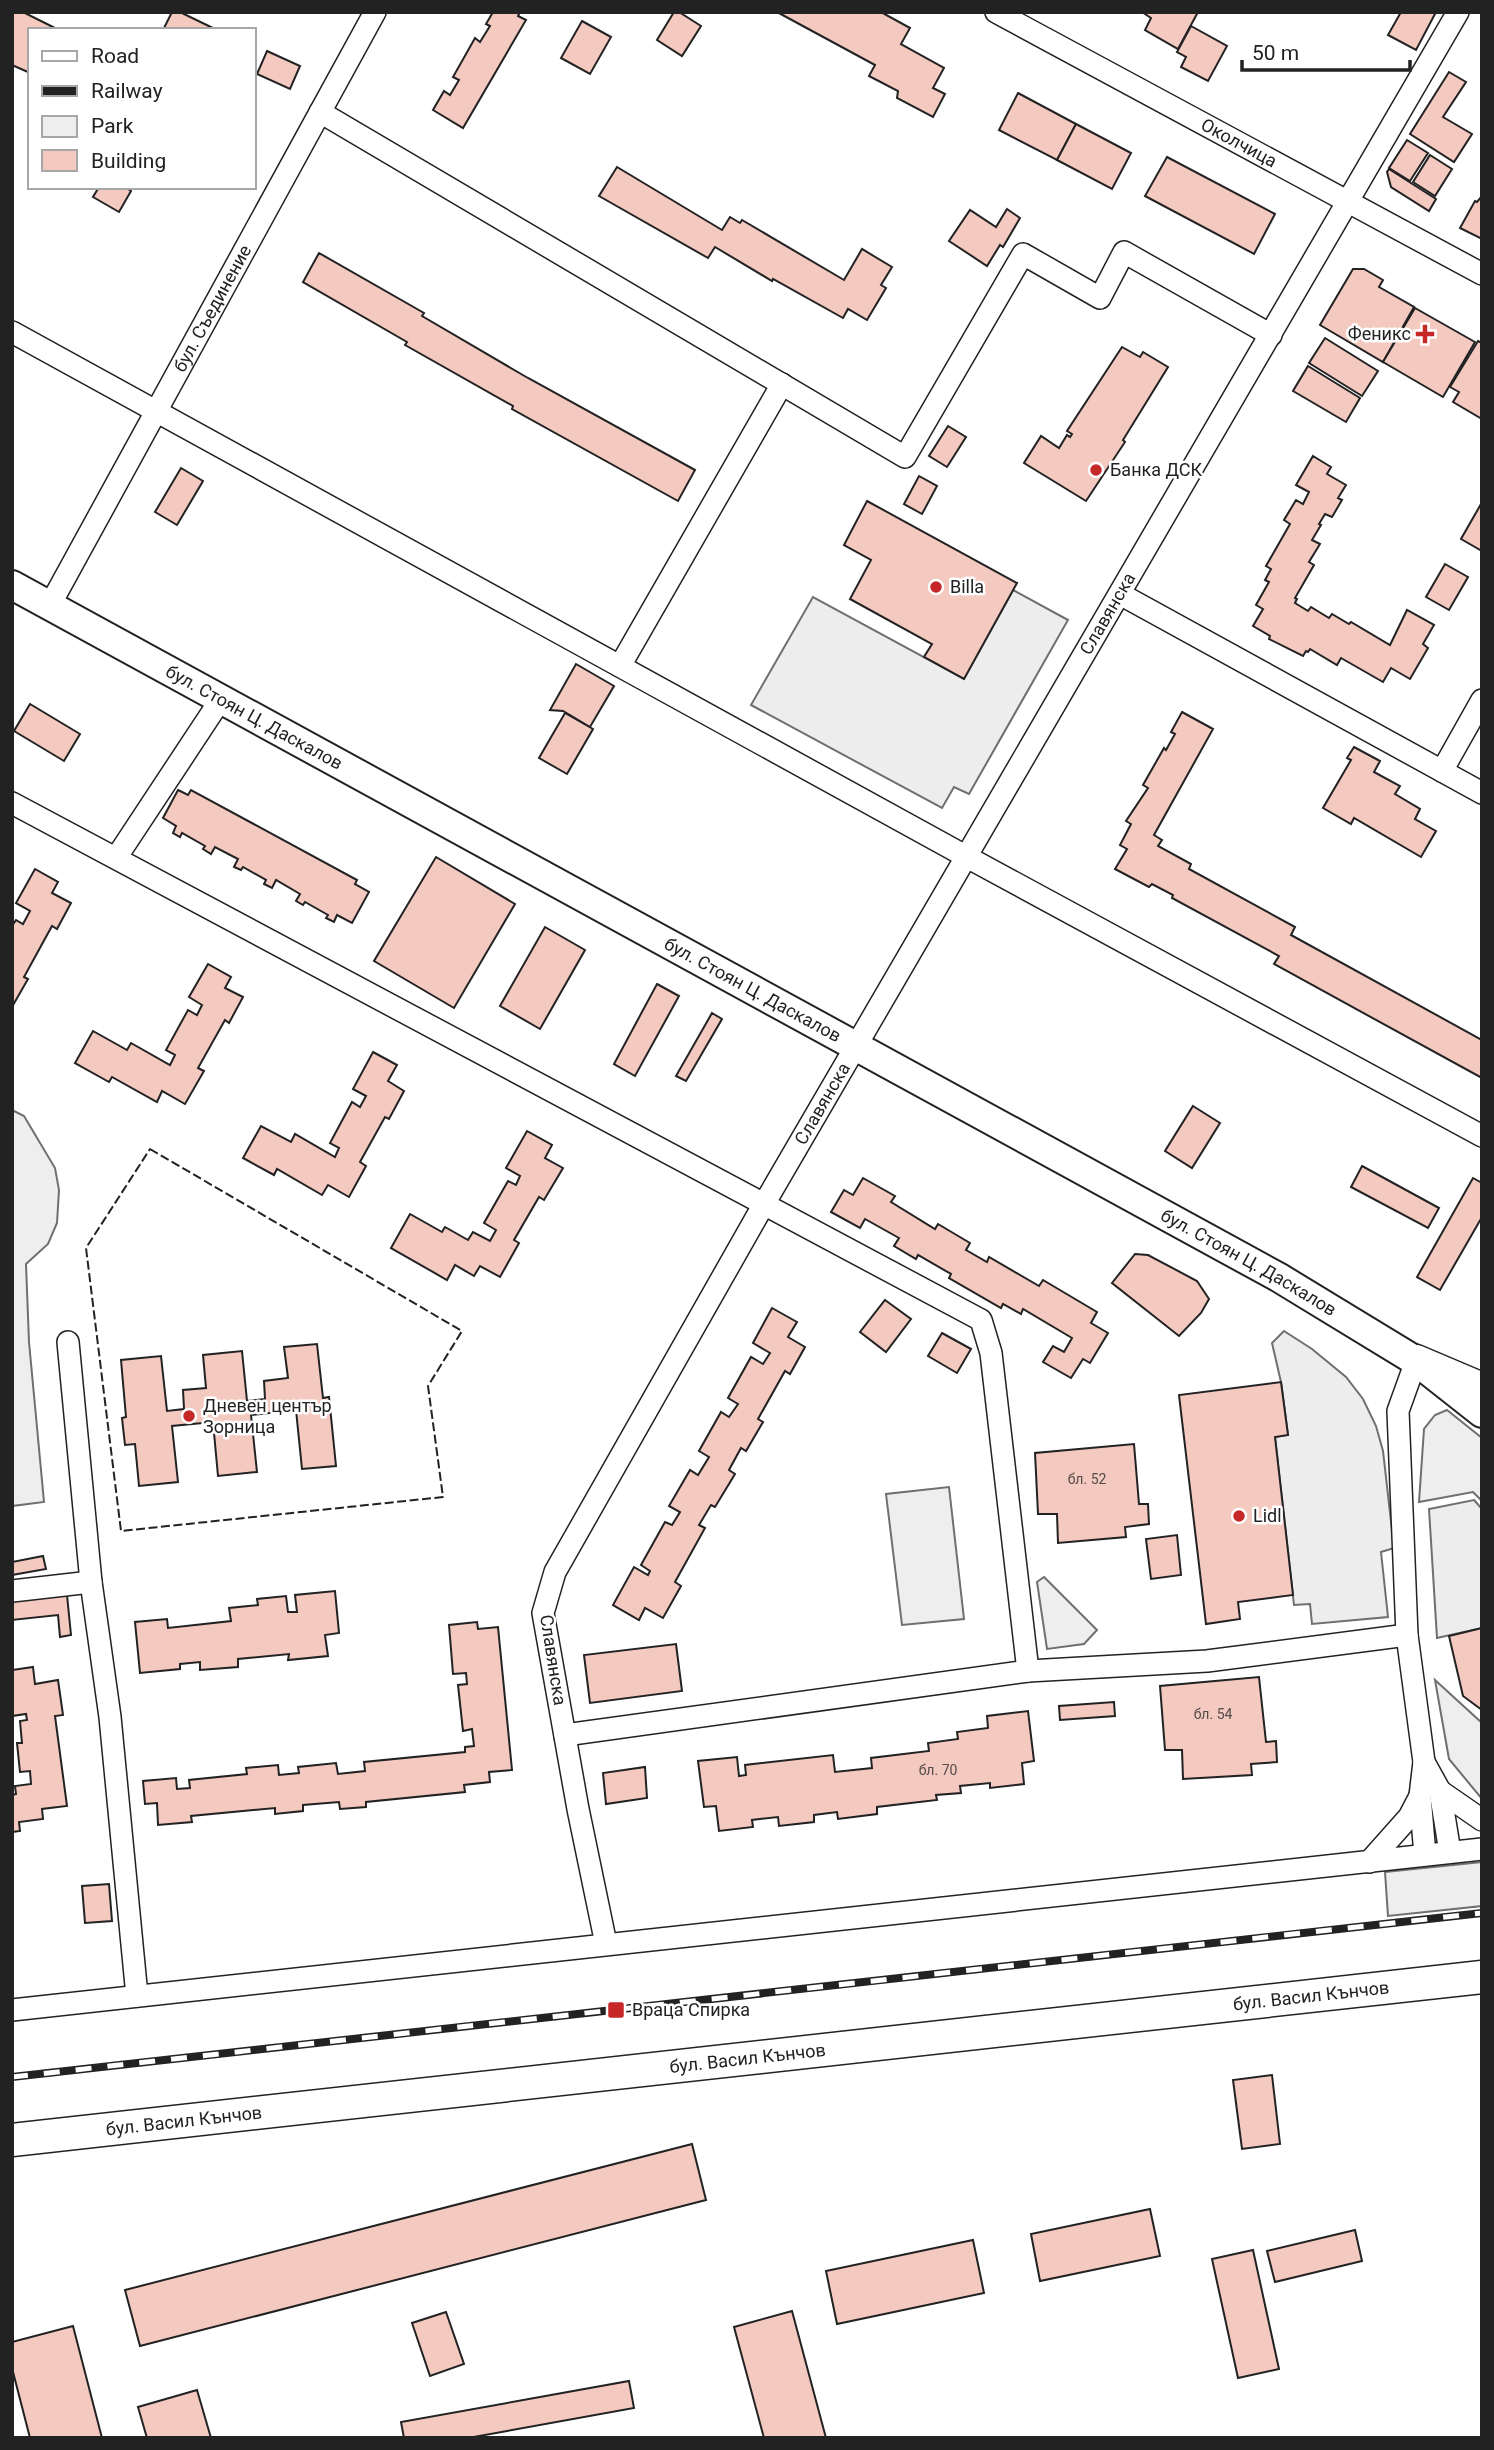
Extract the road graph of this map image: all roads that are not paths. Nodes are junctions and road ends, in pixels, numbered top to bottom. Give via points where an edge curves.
1 (375, 12) edge
2 (996, 12) edge
3 (1458, 12) edge
4 (320, 112) junction
5 (1349, 200) junction
6 (1482, 274) edge
7 (12, 332) edge
8 (1271, 335) junction
9 (782, 384) junction
10 (156, 411) junction
11 (12, 585) edge
12 (1120, 594) junction
13 (50, 605) junction
14 (620, 666) junction
15 (221, 699) junction
16 (1482, 699) edge
17 (1442, 771) junction
18 (1482, 793) edge
19 (12, 803) edge
20 (967, 857) junction
21 (116, 859) junction
22 (857, 1047) junction
23 (1482, 1136) edge
24 (764, 1205) junction
25 (68, 1342) dead end
26 (1416, 1361) junction
27 (1482, 1389) edge
28 (1482, 1413) edge
29 (91, 1581) junction
30 (12, 1591) edge
31 (1406, 1634) junction
32 (1028, 1671) junction
33 (565, 1735) junction
34 (1430, 1793) junction
35 (1482, 1820) edge
36 (1482, 1849) edge
37 (1450, 1852) junction
38 (1425, 1855) junction
39 (1369, 1862) junction
40 (606, 1944) junction
41 (1482, 1977) edge
42 (137, 1996) junction
43 (12, 2010) edge
44 (12, 2140) edge

1 - 4 street, бул. Съединение
2 - 5 street, Околчица
3 - 5 street, Славянска
4 - 9 street
4 - 10 street, бул. Съединение
5 - 6 street, Околчица
5 - 8 street, Славянска
7 - 10 street
8 - 9 street via 1124,252 1100,298 1023,254 905,457
8 - 12 street, Славянска
9 - 14 street
10 - 13 street, бул. Съединение
10 - 14 street
11 - 13 street, бул. Стоян Ц. Даскалов
12 - 17 street
12 - 20 street, Славянска
13 - 15 street, бул. Стоян Ц. Даскалов
14 - 20 street
15 - 21 street
15 - 22 street, бул. Стоян Ц. Даскалов
16 - 17 street
17 - 18 street
19 - 21 street
20 - 22 street, Славянска
20 - 23 street
21 - 24 street
22 - 24 street, Славянска
22 - 26 street, бул. Стоян Ц. Даскалов via 1278,1277
24 - 32 street via 981,1321 991,1353
24 - 33 street, Славянска via 555,1572 543,1613
25 - 29 street
26 - 27 main road
26 - 28 street, бул. Стоян Ц. Даскалов
26 - 31 street via 1398,1411
29 - 30 street
29 - 42 street via 110,1717
31 - 32 street via 1207,1661
31 - 34 street
32 - 33 street
33 - 40 street, Славянска
34 - 35 street
34 - 37 street
34 - 38 street
34 - 39 street
36 - 37 street
37 - 38 street
38 - 39 street
39 - 40 street
40 - 42 street
41 - 44 main road, бул. Васил Кънчов
42 - 43 street

